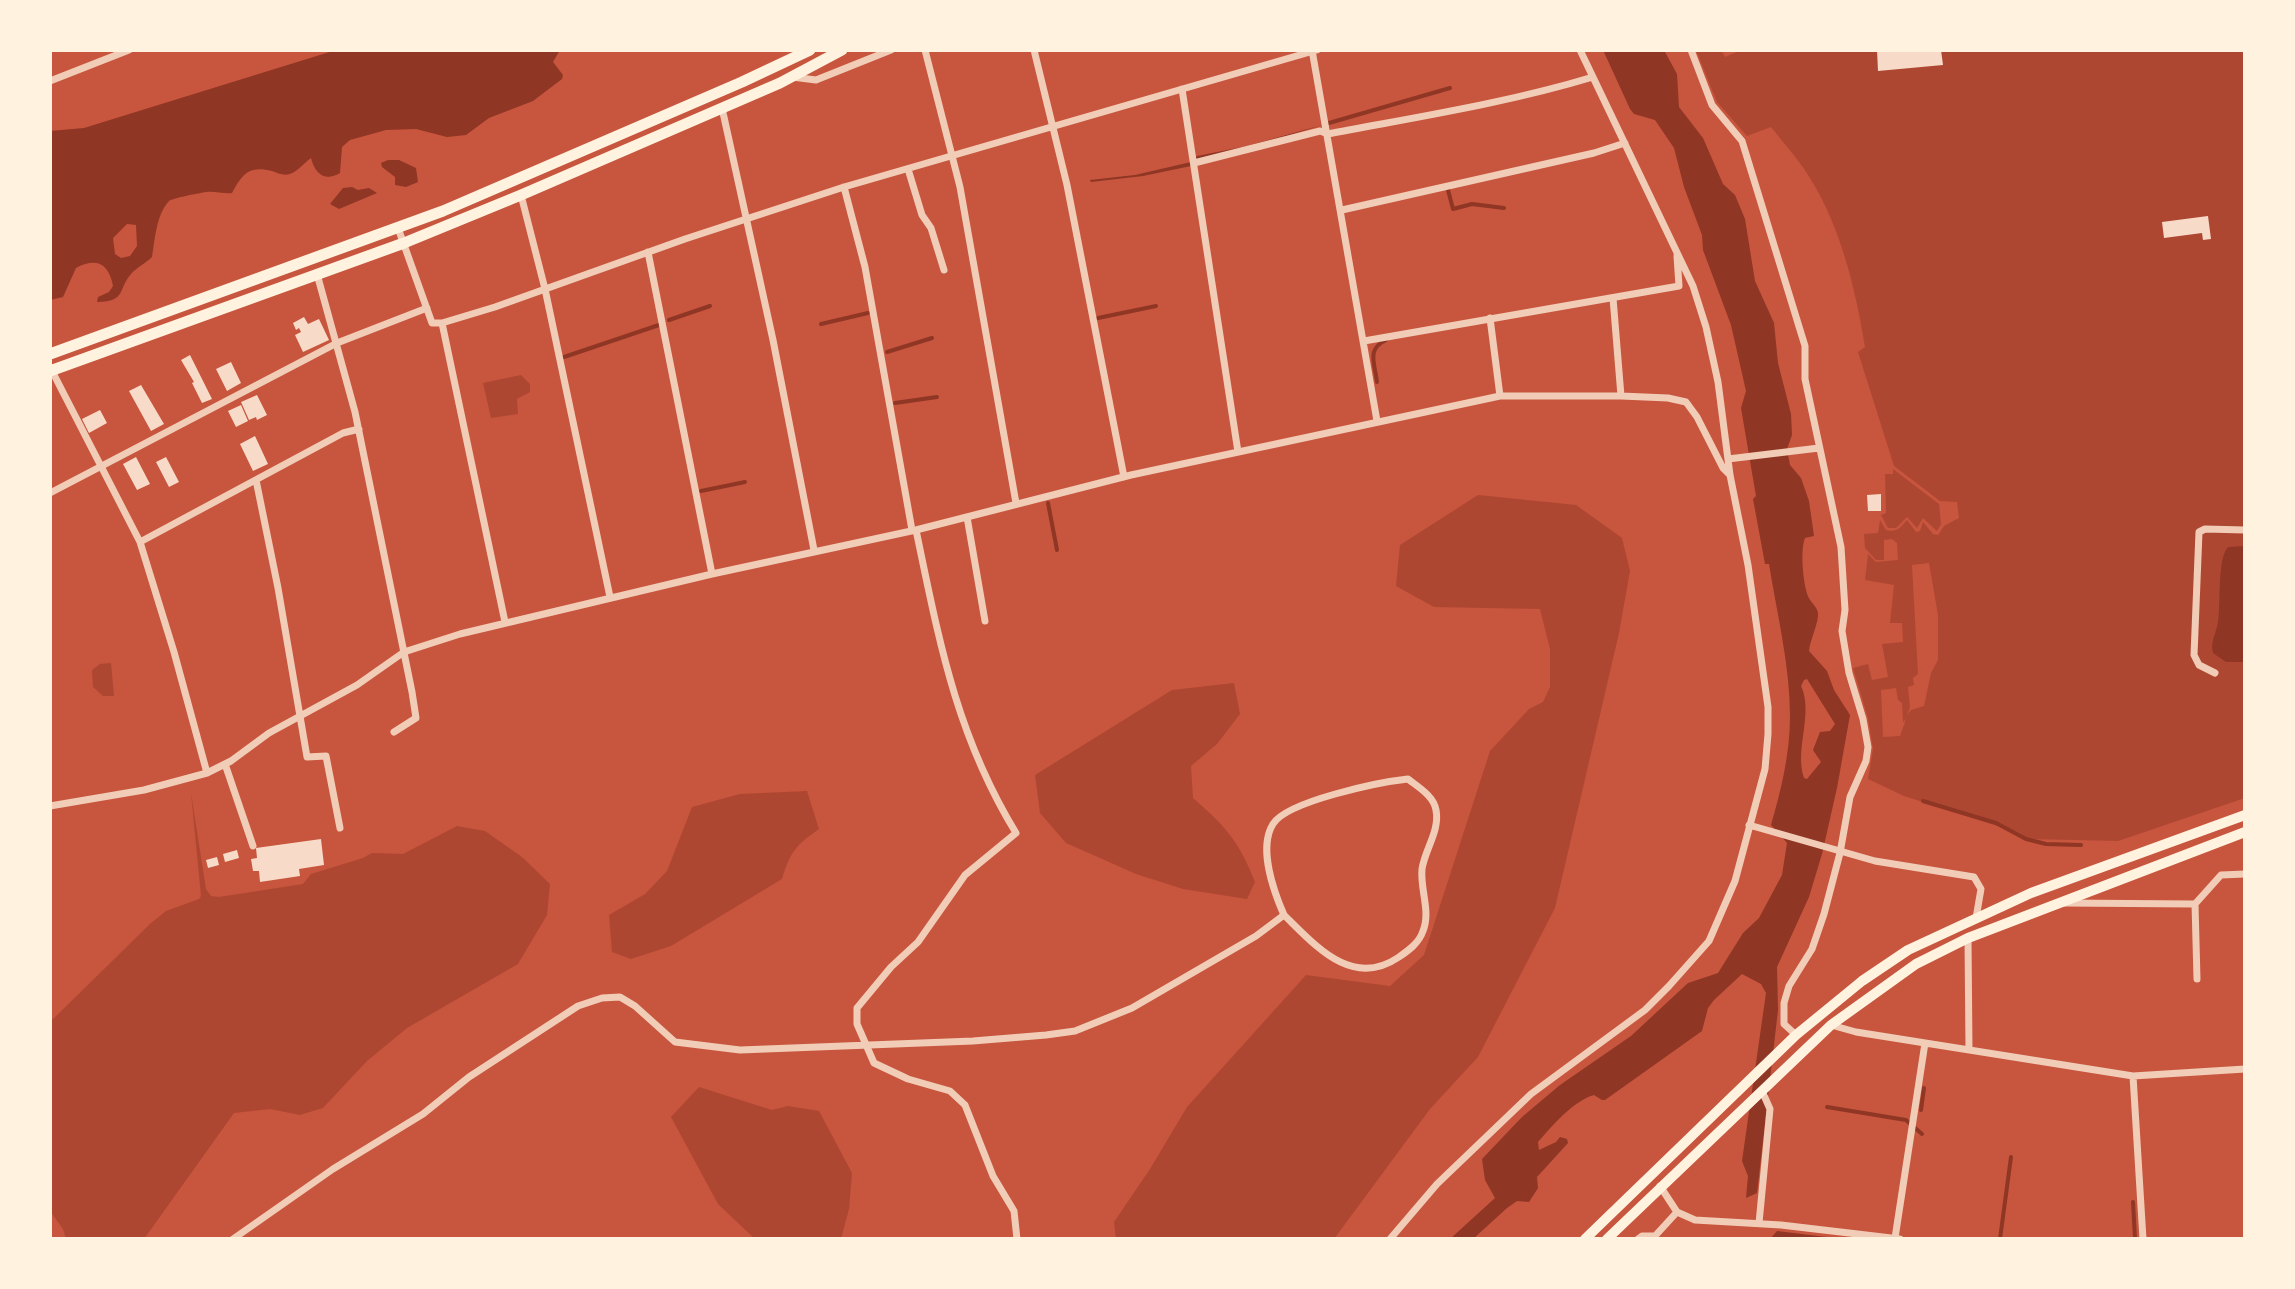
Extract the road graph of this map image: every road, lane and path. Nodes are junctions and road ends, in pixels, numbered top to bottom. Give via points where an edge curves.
1 (129, 50) edge
2 (810, 50) edge
3 (842, 50) edge
4 (891, 50) edge
5 (925, 50) edge
6 (1034, 50) edge
7 (1314, 50) edge
8 (1580, 50) edge
9 (1691, 50) edge
10 (792, 77) junction
11 (1593, 77) junction
12 (50, 81) edge
13 (1182, 89) junction
14 (722, 108) junction
15 (1054, 127) junction
16 (1328, 134) junction
17 (1625, 143) junction
18 (953, 156) junction
19 (1194, 163) junction
20 (908, 169) junction
21 (844, 187) junction
22 (521, 195) junction
23 (1342, 210) junction
24 (747, 219) junction
25 (398, 228) junction
26 (404, 243) junction
27 (648, 252) junction
28 (1677, 255) junction
29 (944, 270) dead end
30 (317, 274) junction
31 (545, 289) junction
32 (1613, 298) junction
33 (427, 308) junction
34 (1490, 318) junction
35 (442, 323) junction
36 (1364, 341) junction
37 (337, 343) junction
38 (50, 354) edge
39 (51, 369) edge
40 (1500, 396) junction
41 (1621, 396) junction
42 (1377, 421) junction
43 (359, 429) junction
44 (1818, 448) junction
45 (1238, 452) junction
46 (1730, 459) junction
47 (100, 466) junction
48 (1730, 475) junction
49 (1124, 477) junction
50 (256, 480) junction
51 (50, 493) edge
52 (1016, 503) junction
53 (967, 517) junction
54 (914, 530) junction
55 (2245, 530) edge
56 (140, 542) junction
57 (814, 550) junction
58 (712, 574) junction
59 (610, 597) junction
60 (985, 621) dead end
61 (505, 622) junction
62 (404, 652) junction
63 (2215, 673) dead end
64 (300, 716) junction
65 (394, 732) dead end
66 (225, 764) junction
67 (207, 773) junction
68 (50, 806) edge
69 (2245, 815) edge
70 (1749, 825) junction
71 (340, 828) dead end
72 (2245, 832) edge
73 (253, 846) dead end
74 (1839, 852) junction
75 (2245, 874) edge
76 (2060, 903) junction
77 (2195, 904) junction
78 (1284, 915) junction
79 (1976, 918) junction
80 (1968, 938) junction
81 (2197, 979) dead end
82 (1831, 1025) junction
83 (1796, 1035) junction
84 (1925, 1043) junction
85 (864, 1044) junction
86 (1969, 1050) junction
87 (2245, 1069) edge
88 (2133, 1076) junction
89 (1762, 1091) junction
90 (1660, 1186) junction
91 (1677, 1212) junction
92 (1759, 1223) junction
93 (1655, 1237) edge
94 (1880, 1238) edge
95 (233, 1239) edge
96 (1017, 1239) edge
97 (1390, 1239) edge
98 (1585, 1239) edge
99 (1607, 1239) edge
100 (1638, 1239) edge
101 (1897, 1239) edge
102 (2143, 1239) edge

1 - 12 street
2 - 25 highway
3 - 10 highway
4 - 10 street via 816,80
5 - 18 street
6 - 15 street
7 - 13 street
7 - 16 street
8 - 11 street
9 - 44 street via 1712,105 1742,141 1752,170 1805,346 1805,379
10 - 14 highway
11 - 16 street
11 - 17 street
13 - 15 street
13 - 19 street
14 - 22 highway
14 - 24 street
15 - 18 street
15 - 49 street
16 - 19 street via 1320,131
16 - 23 street
17 - 23 street
17 - 28 street
18 - 20 street
18 - 52 street
19 - 45 street
20 - 21 street
20 - 29 street
21 - 24 street
21 - 54 street via 865,267
22 - 26 highway
22 - 31 street
23 - 36 street
24 - 27 street
24 - 57 street
25 - 26 street
25 - 38 highway
26 - 30 highway
26 - 33 street
27 - 31 street
27 - 58 street
28 - 32 street via 1679,286
28 - 46 street via 1706,327
30 - 37 street
30 - 39 highway
31 - 35 street
31 - 59 street
32 - 34 street
32 - 41 street
33 - 35 street via 432,323
33 - 37 street
34 - 36 street
34 - 40 street
35 - 61 street
36 - 42 street
37 - 43 street
37 - 47 street
39 - 47 street
40 - 41 street
40 - 42 street
41 - 48 street via 1686,402
42 - 45 street
43 - 50 street
43 - 62 street
44 - 46 street
44 - 74 street via 1841,547 1842,631 1849,673 1868,747 1850,797
45 - 49 street
46 - 48 street
47 - 51 street
47 - 56 street
48 - 70 street via 1768,707 1765,769
49 - 52 street
50 - 56 street
50 - 64 street
52 - 53 street
53 - 54 street
53 - 60 street
54 - 57 street
54 - 85 street via 953,696 994,798 1016,833 965,875 918,942 857,1008
55 - 63 street via 2199,532 2194,655 2199,665
56 - 67 street
57 - 58 street
58 - 59 street
59 - 61 street
61 - 62 street
62 - 64 street
62 - 65 street via 416,718
64 - 66 street
64 - 71 street via 307,757 326,756
66 - 67 street
66 - 73 street
67 - 68 street
69 - 79 main road
70 - 74 street
70 - 97 street via 1735,881 1709,941 1645,1010 1531,1094 1437,1184
72 - 76 main road
74 - 79 street via 1974,877 1981,889
74 - 83 street via 1812,949 1784,1003 1784,1024
75 - 77 street via 2221,875
76 - 77 street
76 - 80 main road
77 - 81 street
78 - 78 street via 1273,890 1267,842 1273,823 1370,784 1408,779 1432,799 1435,832 1421,874 1426,919 1413,947 1389,964 1365,970 1317,948
78 - 85 street via 1173,986 1075,1031
79 - 83 main road via 1908,950
80 - 82 main road via 1916,964
80 - 86 street
82 - 84 street
82 - 89 main road
83 - 98 main road
84 - 86 street
84 - 101 street
85 - 95 street via 694,1047 675,1042 620,997 592,1001 469,1077 423,1114
85 - 96 street via 881,1068 950,1091 965,1105 993,1176 1011,1203
86 - 88 street
87 - 88 street
88 - 102 street
89 - 90 main road
89 - 92 street via 1770,1109
90 - 91 street
90 - 99 main road
91 - 92 street via 1695,1220
91 - 93 street
92 - 94 street
93 - 100 street
94 - 101 street

